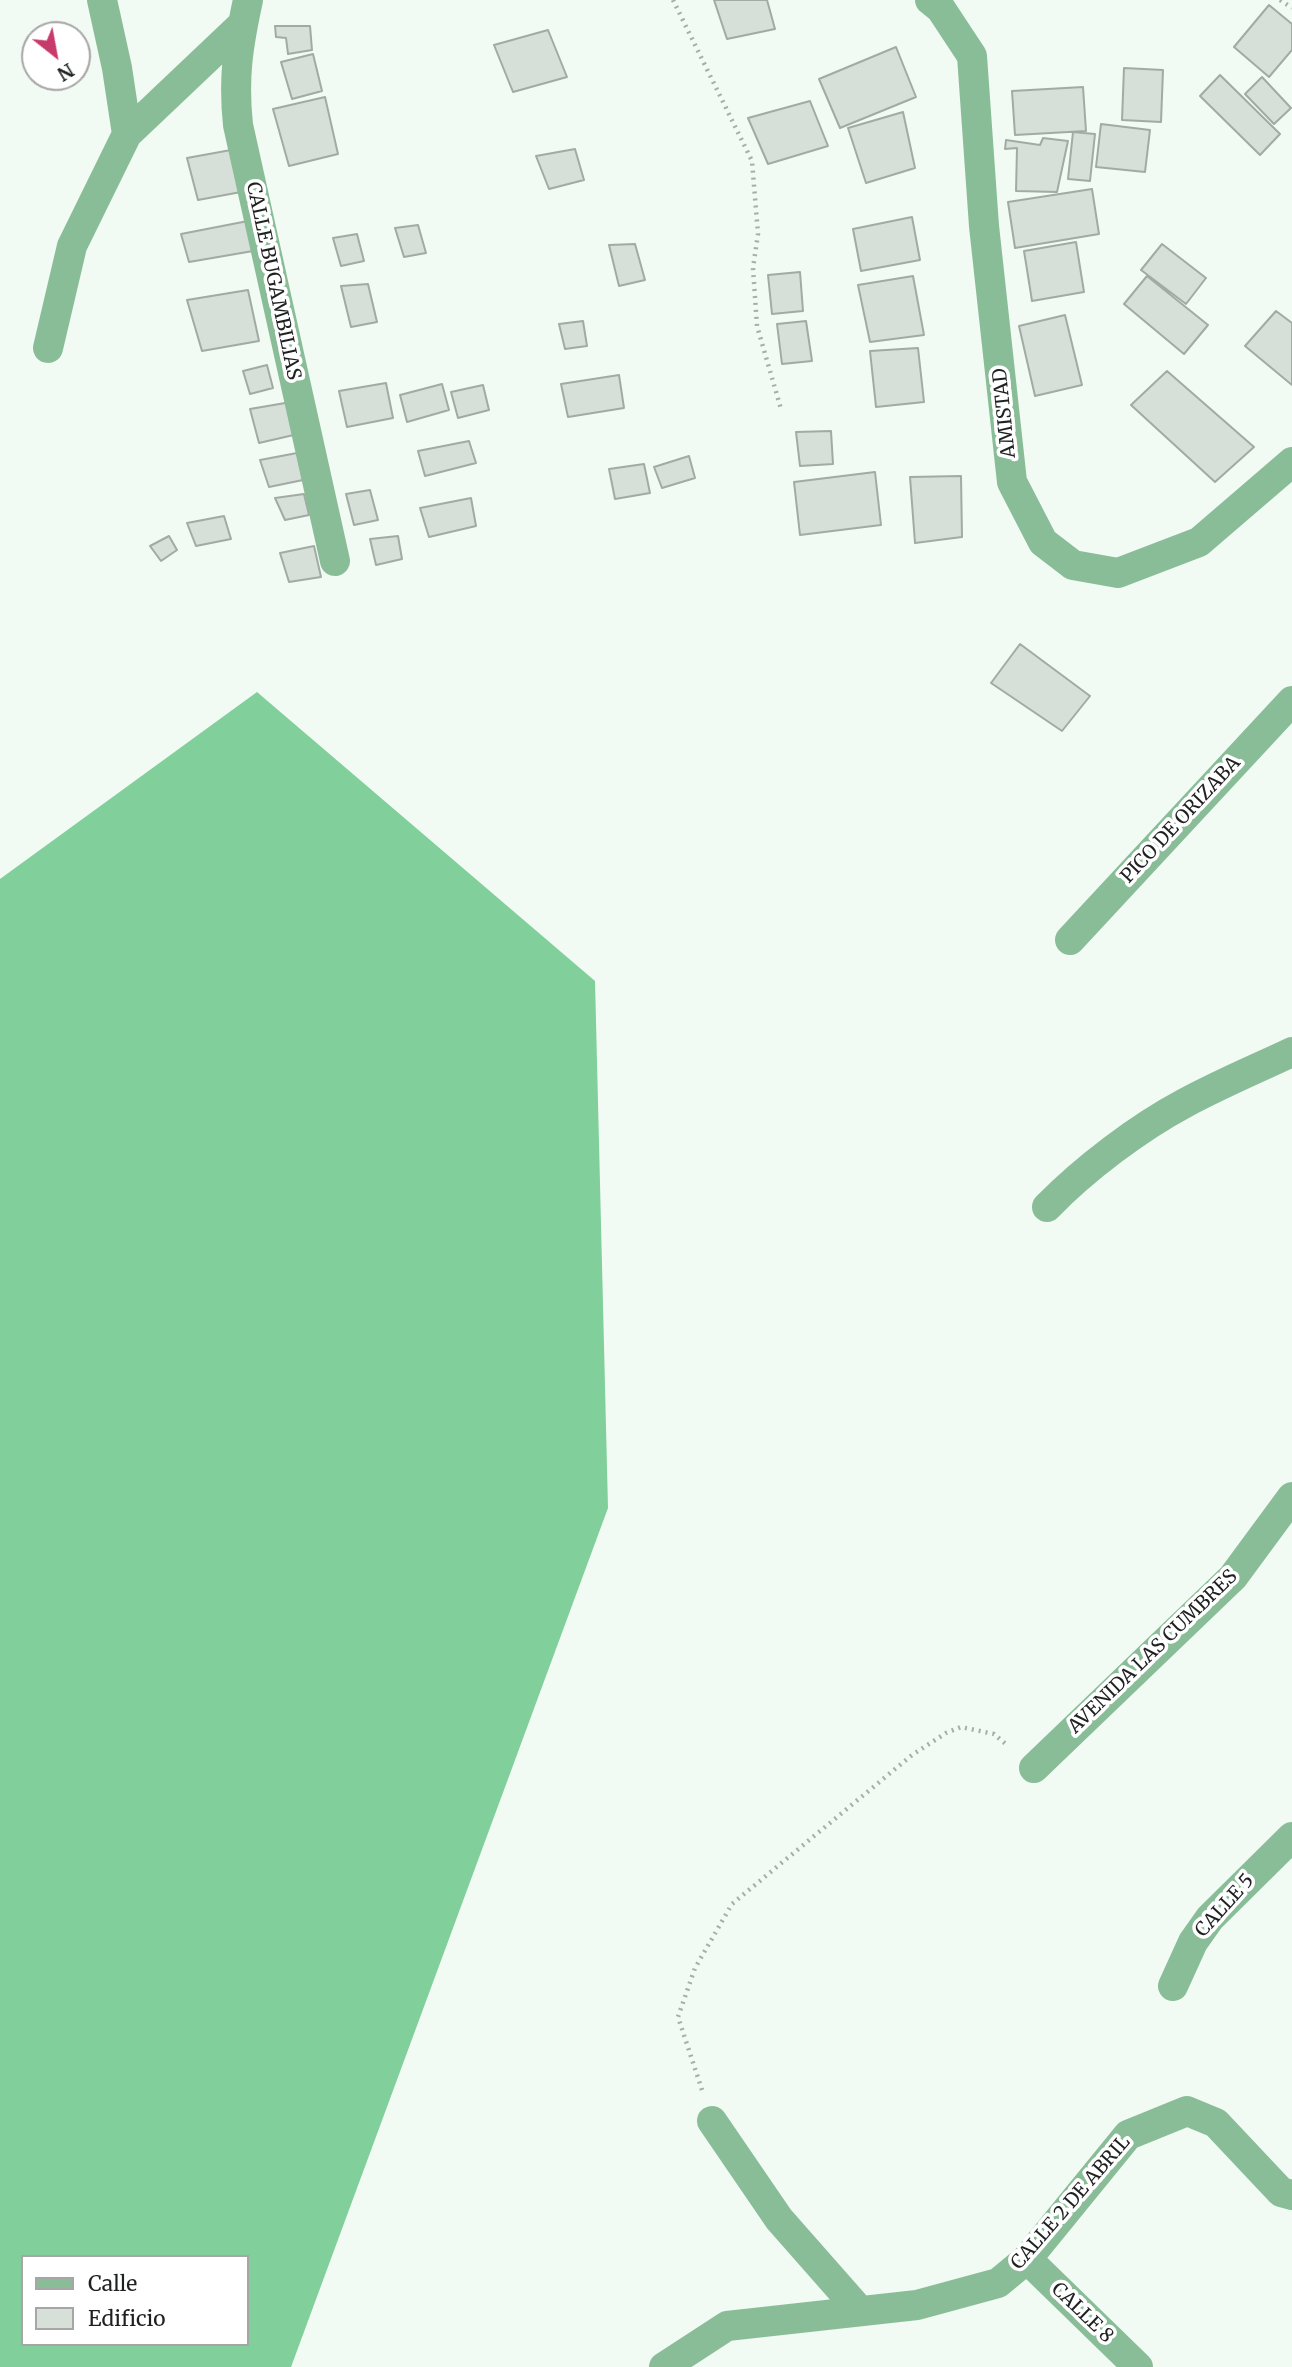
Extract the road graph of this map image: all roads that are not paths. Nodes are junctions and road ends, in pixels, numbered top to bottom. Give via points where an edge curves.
1 (102, 0) edge
2 (930, 0) edge
3 (245, 12) edge
4 (127, 134) junction
5 (48, 348) dead end
6 (1292, 462) edge
7 (335, 561) dead end
8 (1292, 701) edge
9 (1070, 940) dead end
10 (1292, 1052) edge
11 (1047, 1207) dead end
12 (1292, 1497) edge
13 (1034, 1768) road end
14 (1292, 1837) edge
15 (1172, 1986) dead end
16 (712, 2121) road end
17 (1292, 2195) edge
18 (1027, 2259) junction
19 (860, 2311) junction
20 (664, 2367) edge
21 (1138, 2367) edge

1 - 4 street
2 - 6 street, AMISTAD via 941,9 972,57 984,226 1012,482 1043,542 1073,565 1118,573 1199,542
3 - 4 street
3 - 7 street, CALLE BUGAMBILIAS via 234,90 238,125
4 - 5 street via 72,246
8 - 9 street, PICO DE ORIZABA
10 - 11 street via 1183,1104 1091,1166
12 - 13 street, AVENIDA LAS CUMBRES via 1233,1577
14 - 15 street, CALLE 5 via 1210,1918
16 - 19 street via 779,2219
17 - 18 street, CALLE 2 DE ABRIL via 1281,2192 1216,2123 1187,2111 1128,2135
18 - 19 street, CALLE 2 DE ABRIL via 998,2283 917,2305
18 - 21 street, CALLE 8
19 - 20 street, CALLE 2 DE ABRIL via 727,2326

